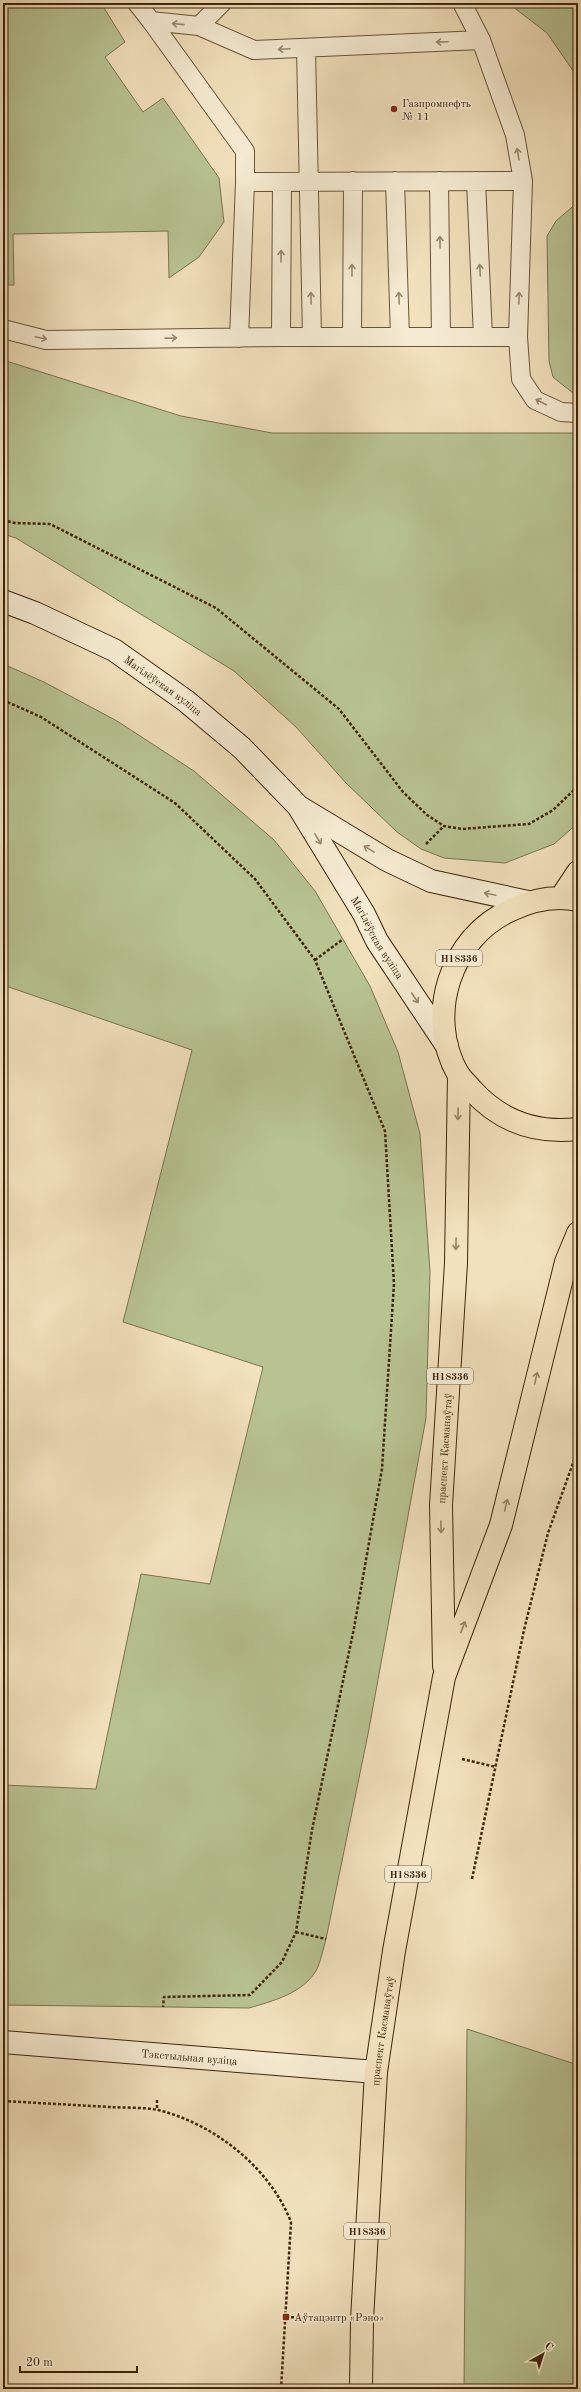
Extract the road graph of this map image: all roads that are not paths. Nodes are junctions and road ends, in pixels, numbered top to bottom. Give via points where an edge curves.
1 (138, 3) edge
2 (222, 3) edge
3 (462, 3) edge
4 (151, 21) junction
5 (199, 26) junction
6 (481, 40) junction
7 (306, 48) junction
8 (310, 181) junction
9 (353, 181) junction
10 (395, 181) junction
11 (439, 181) junction
12 (476, 181) junction
13 (523, 181) junction
14 (245, 182) junction
15 (282, 182) junction
16 (3, 329) edge
17 (281, 336) junction
18 (312, 337) junction
19 (352, 337) junction
20 (400, 337) junction
21 (441, 337) junction
22 (483, 337) junction
23 (518, 337) junction
24 (239, 338) junction
25 (578, 413) edge
26 (3, 601) edge
27 (298, 806) junction
28 (578, 872) edge
29 (570, 898) edge
30 (528, 902) junction
31 (447, 1046) junction
32 (458, 1075) junction
33 (578, 1129) edge
34 (578, 1234) edge
35 (444, 1677) junction
36 (3, 2042) edge
37 (376, 2072) junction
38 (361, 2389) edge

1 - 4 lane
2 - 5 lane
3 - 6 lane
5 -> 4 lane
4 - 14 lane via 244,151
7 -> 5 lane via 254,50
6 -> 7 lane
13 -> 6 lane via 515,135
7 - 8 lane
8 - 9 lane
8 - 15 lane
18 -> 8 lane
9 - 10 lane
19 -> 9 lane
10 - 11 lane
20 -> 10 lane
11 - 12 lane
21 -> 11 lane
12 - 13 lane
22 -> 12 lane
23 -> 13 lane
14 - 15 lane
14 - 24 lane
17 -> 15 lane
16 -> 24 lane via 46,340
17 - 18 lane
17 - 24 lane
18 - 19 lane
19 - 20 lane
20 - 21 lane
21 - 22 lane
22 - 23 lane
25 -> 23 lane via 561,412 535,400 521,380
26 - 27 street, Магілёўская вуліца via 114,650 186,700 242,748
30 -> 27 street, Магілёўская вуліца via 431,881 387,860
27 -> 31 street, Магілёўская вуліца via 364,914 377,941
28 - 29 main road, праспект Касманаўтаў / Н18336
29 - 30 main road, праспект Касманаўтаў / Н18336
30 - 31 main road, праспект Касманаўтаў / Н18336 via 495,917 468,942 450,974 443,1010
31 - 32 main road, праспект Касманаўтаў / Н18336
32 - 33 main road, праспект Касманаўтаў / Н18336 via 487,1106 519,1124 555,1131
32 -> 35 main road, праспект Касманаўтаў / Н18336 via 456,1263 441,1505
35 -> 34 main road, праспект Касманаўтаў / Н18336 via 501,1525 566,1262
35 - 37 main road, праспект Касманаўтаў / Н18336 via 394,1951
36 - 37 street, Тэкстыльная вуліца
37 - 38 main road, праспект Касманаўтаў / Н18336 via 362,2320

